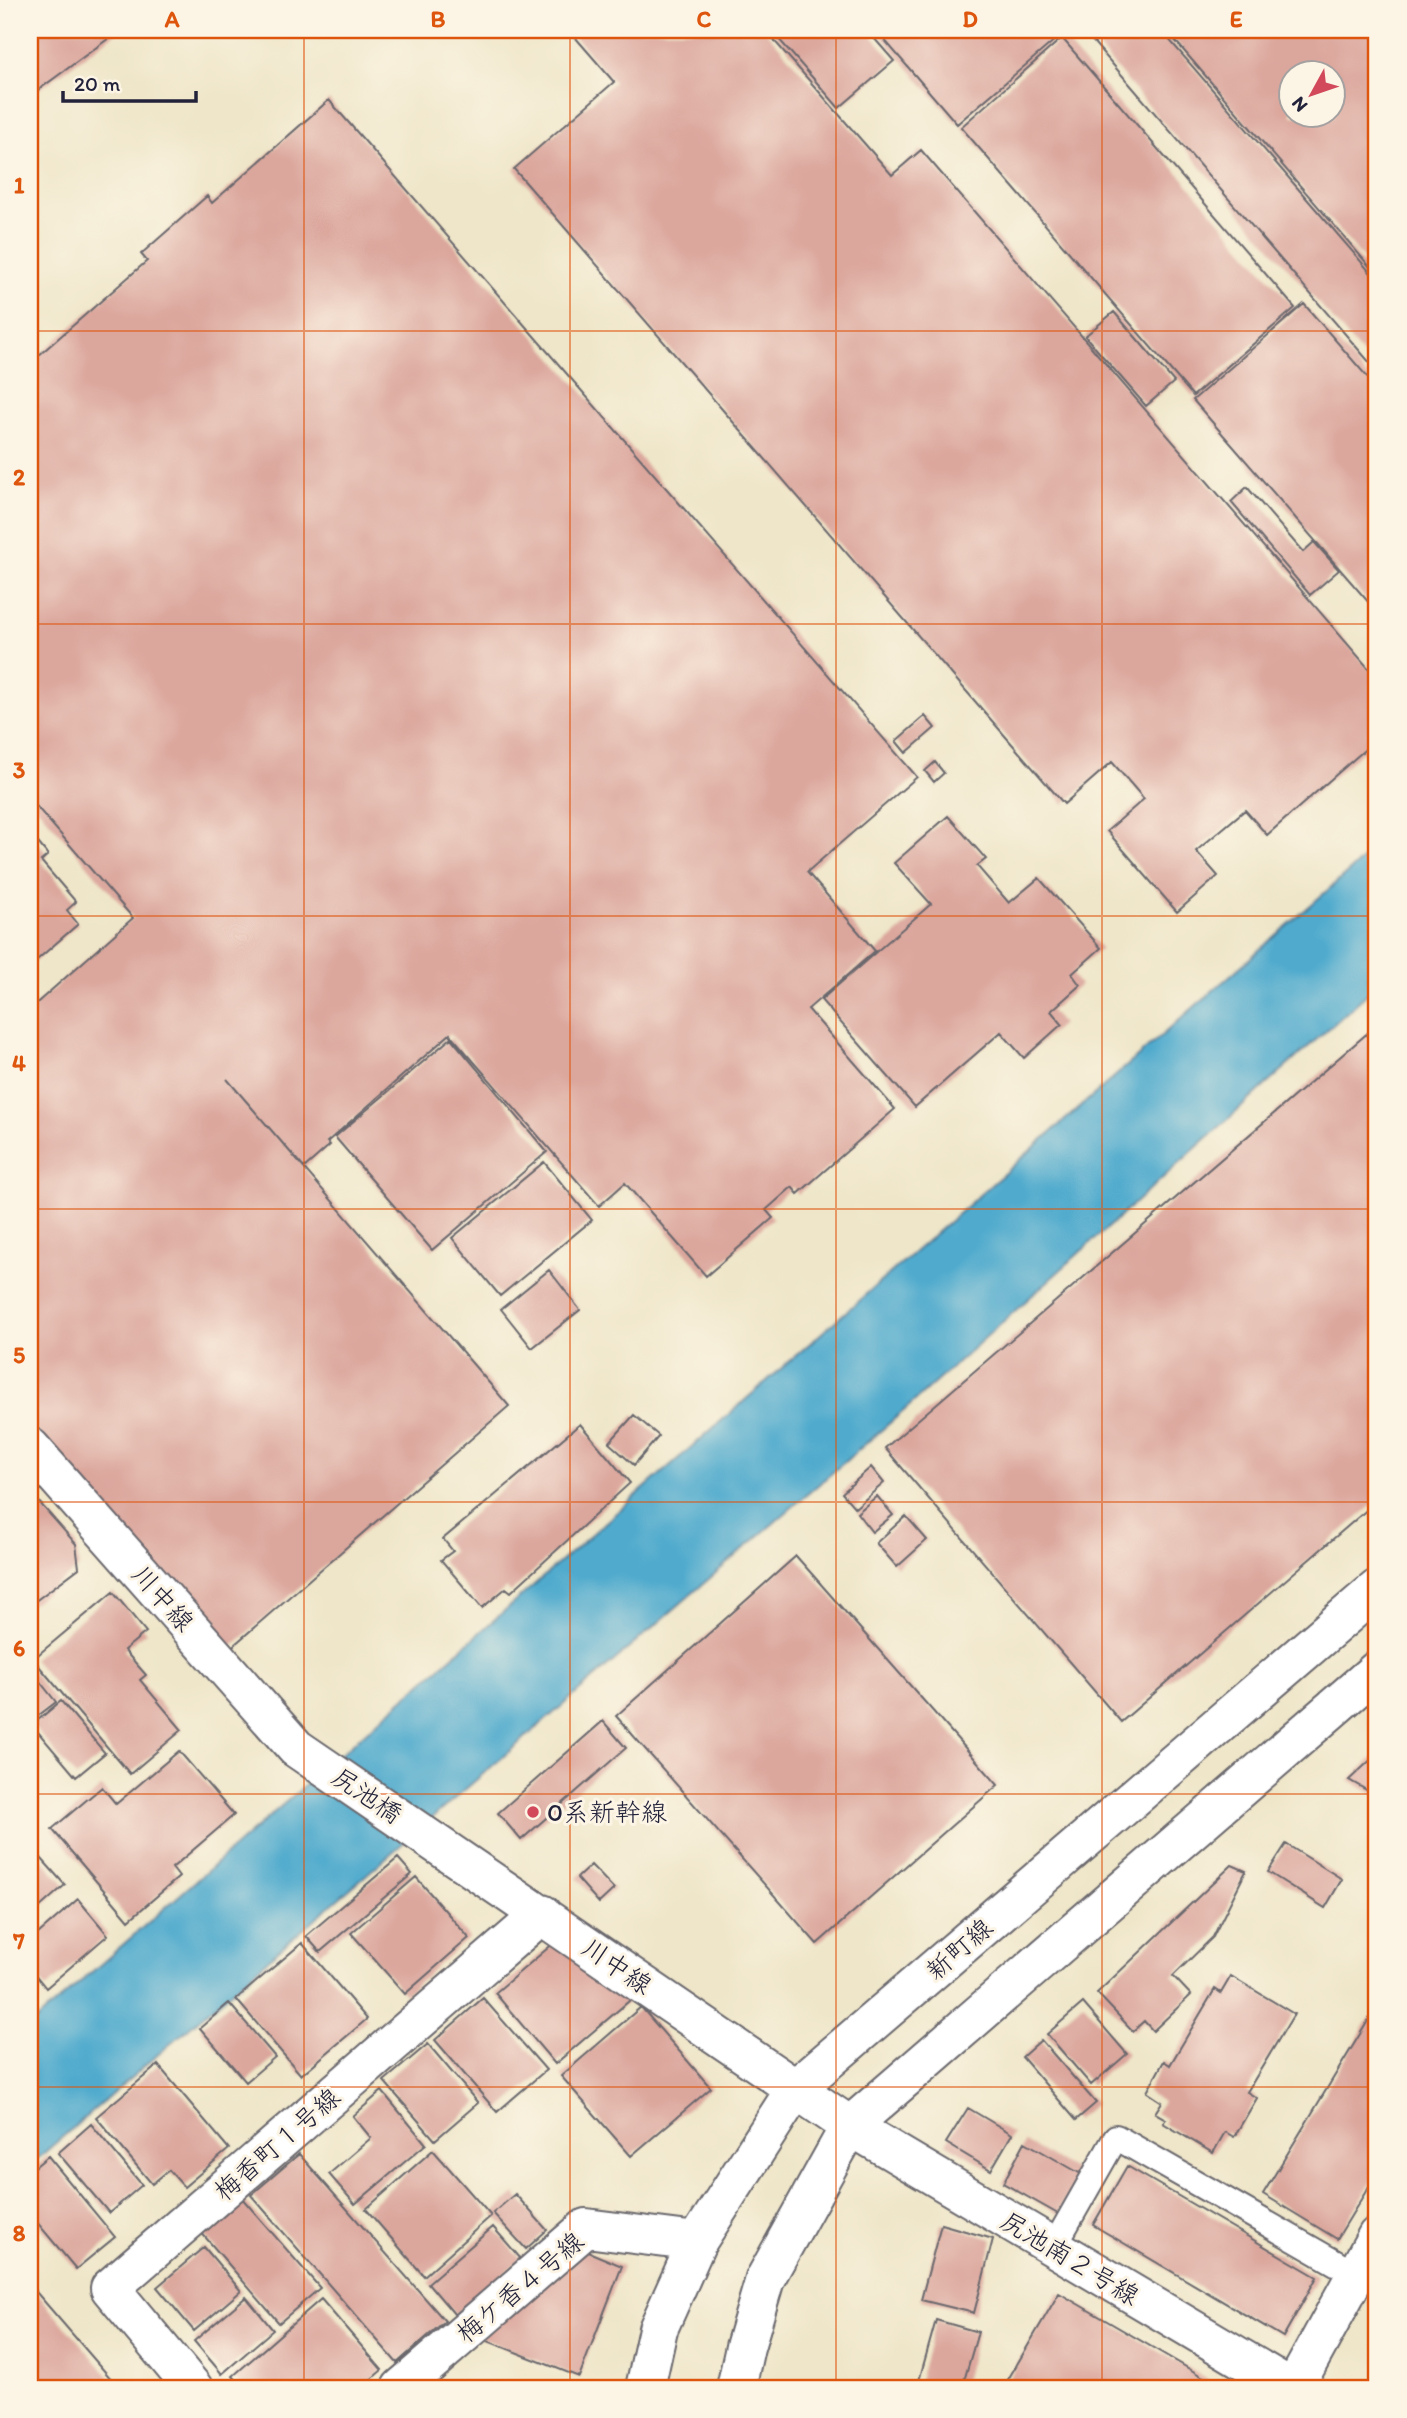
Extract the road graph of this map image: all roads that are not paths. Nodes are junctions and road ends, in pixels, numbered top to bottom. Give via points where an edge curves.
1 (30, 1447) edge
2 (1377, 1589) edge
3 (1377, 1670) edge
4 (296, 1748) joint
5 (437, 1843) joint
6 (542, 1914) junction
7 (796, 2088) junction
8 (850, 2126) junction
9 (1377, 2236) edge
10 (696, 2242) junction
11 (1053, 2248) junction
12 (1355, 2274) junction
13 (193, 2388) edge
14 (401, 2388) edge
15 (645, 2388) edge
16 (736, 2388) edge
17 (1293, 2388) edge

1 - 4 street, 川中線
2 - 7 street, 新町線
3 - 8 street
4 - 5 street, 尻池橋
5 - 6 street, 川中線
6 - 7 street, 川中線
6 - 13 street, 梅香町１号線 via 110,2288
7 - 8 street, 川中線
7 - 10 street, 新町線
8 - 11 street, 尻池南２号線
8 - 16 street via 765,2279
9 - 12 street
10 - 14 street, 梅ケ香４号線 via 586,2228
10 - 15 street, 新町線 via 658,2329
11 - 12 lane via 1116,2137
11 - 17 street, 尻池南２号線
12 - 17 street

